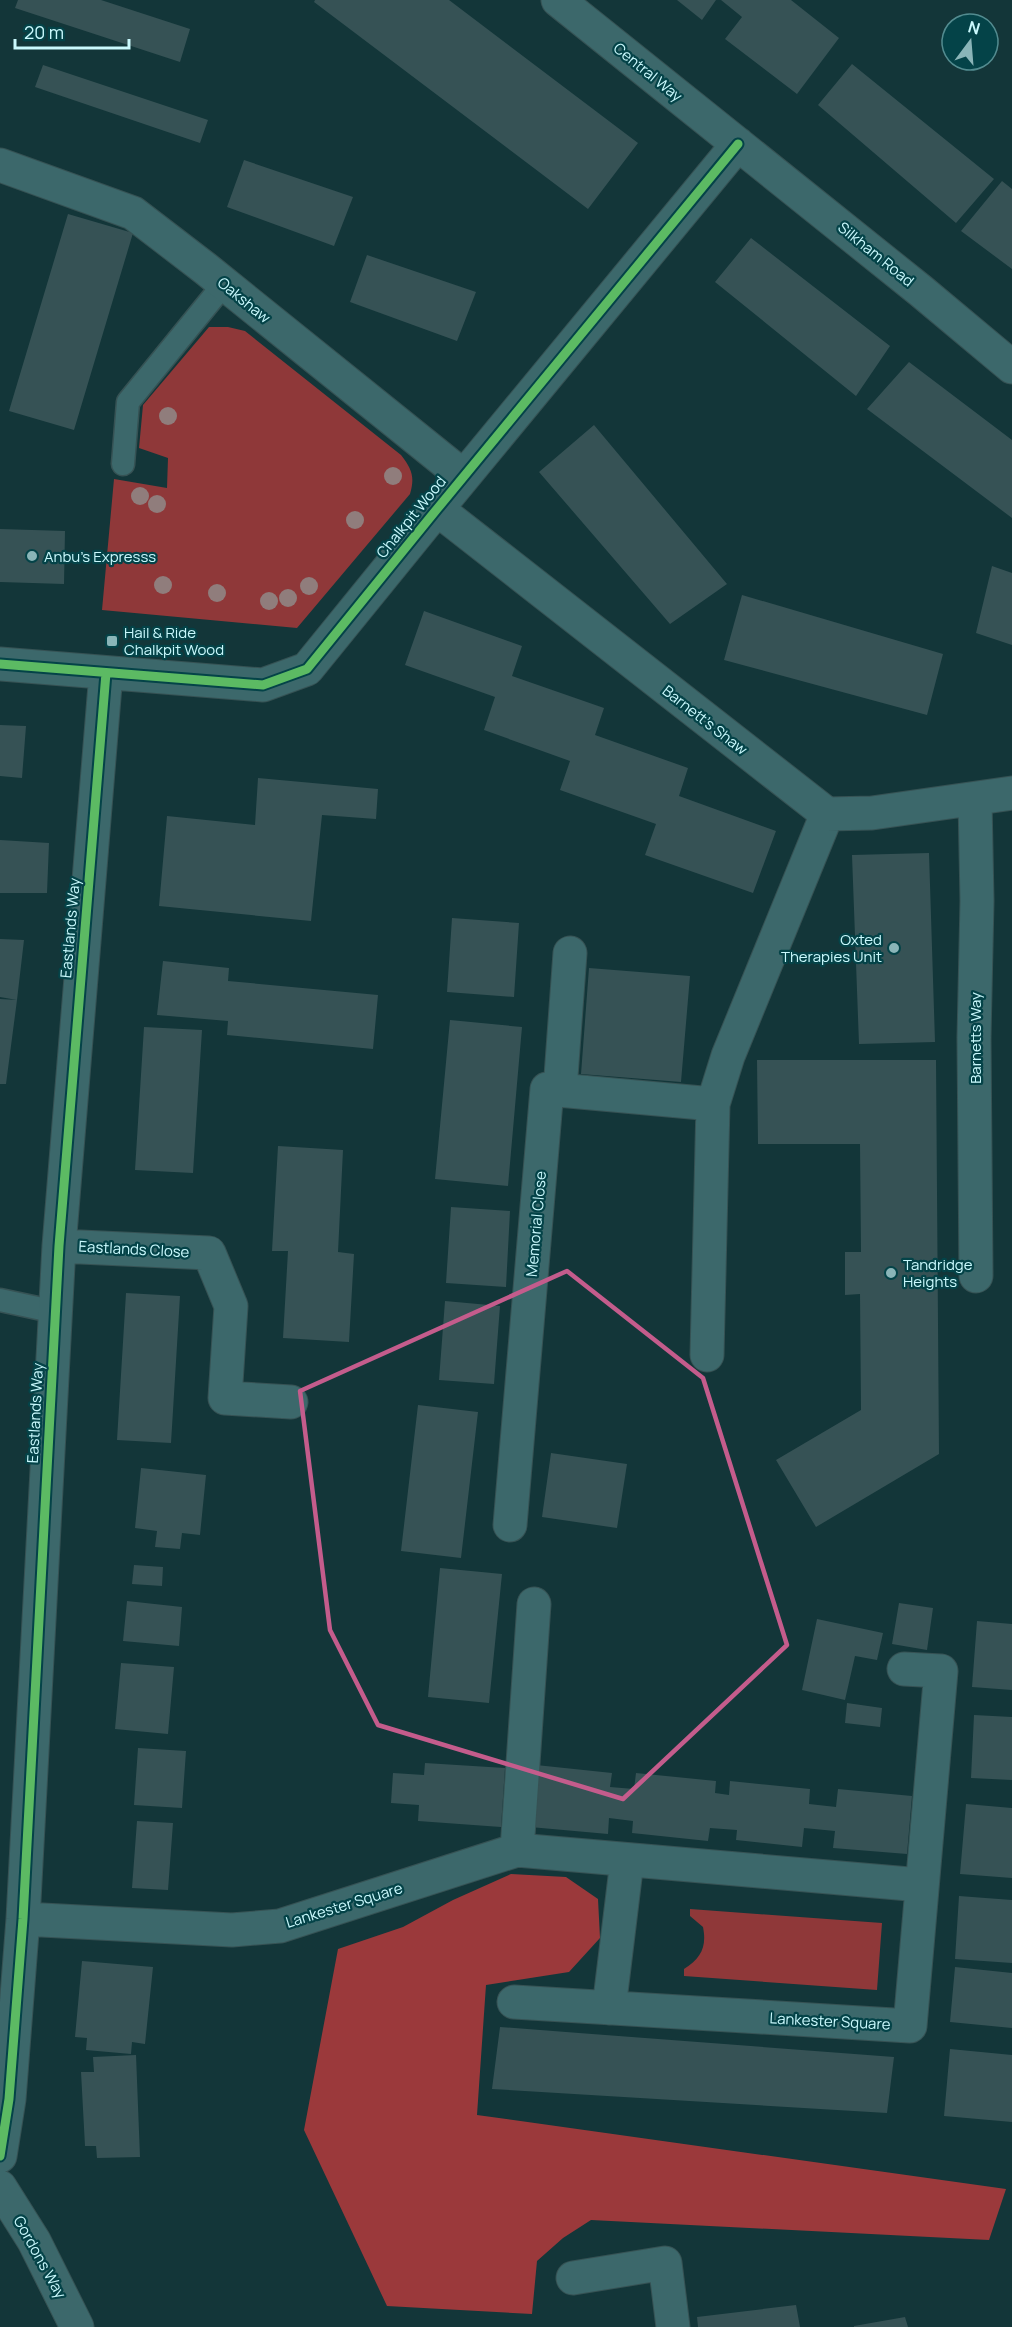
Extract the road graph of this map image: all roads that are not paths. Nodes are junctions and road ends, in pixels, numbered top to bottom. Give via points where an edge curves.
1 (558, 0) edge
2 (738, 144) junction
3 (0, 165) edge
4 (224, 284) junction
5 (1012, 367) edge
6 (123, 464) dead end
7 (463, 477) junction
8 (436, 509) junction
9 (0, 664) edge
10 (106, 673) junction
11 (1012, 793) edge
12 (975, 800) junction
13 (827, 814) junction
14 (570, 953) dead end
15 (560, 1090) junction
16 (713, 1104) junction
17 (59, 1246) junction
18 (976, 1276) dead end
19 (0, 1300) edge
20 (56, 1312) junction
21 (707, 1356) dead end
22 (291, 1401) dead end
23 (510, 1525) dead end
24 (534, 1604) dead end
25 (904, 1669) dead end
26 (518, 1851) junction
27 (627, 1861) junction
28 (921, 1885) junction
29 (23, 1919) junction
30 (514, 2002) dead end
31 (609, 2008) junction
32 (0, 2156) edge
33 (0, 2187) edge
34 (573, 2278) dead end
35 (77, 2327) edge
36 (673, 2327) edge

1 - 2 street, Central Way
2 - 5 street, Silkham Road
2 - 7 street, Chalkpit Wood
3 - 4 street, Oakshaw via 133,213
4 - 6 lane via 128,402
4 - 7 street, Oakshaw
7 - 8 street, Chalkpit Wood
8 - 10 street, Chalkpit Wood via 307,669 263,685
8 - 13 street, Barnett's Shaw
9 - 10 street, Chalkpit Wood
10 - 17 street, Eastlands Way
11 - 12 street
12 - 13 street via 872,813
12 - 18 street, Barnetts Way
13 - 16 street via 728,1056
14 - 15 street
15 - 16 street
15 - 23 street, Memorial Close via 547,1089
16 - 21 street
17 - 20 street, Eastlands Way
17 - 22 street, Eastlands Close via 209,1253 231,1306 225,1398
19 - 20 lane
20 - 29 street, Eastlands Way
24 - 26 street
25 - 28 street, Lankester Square via 941,1671
26 - 27 street, Lankester Square
26 - 29 street, Lankester Square via 280,1926 232,1930
27 - 28 street, Lankester Square
27 - 31 street
28 - 31 street, Lankester Square via 910,2026
29 - 32 street, Eastlands Way via 9,2099
30 - 31 street, Lankester Square
33 - 35 street, Gordons Way via 34,2241
34 - 36 street via 665,2263

